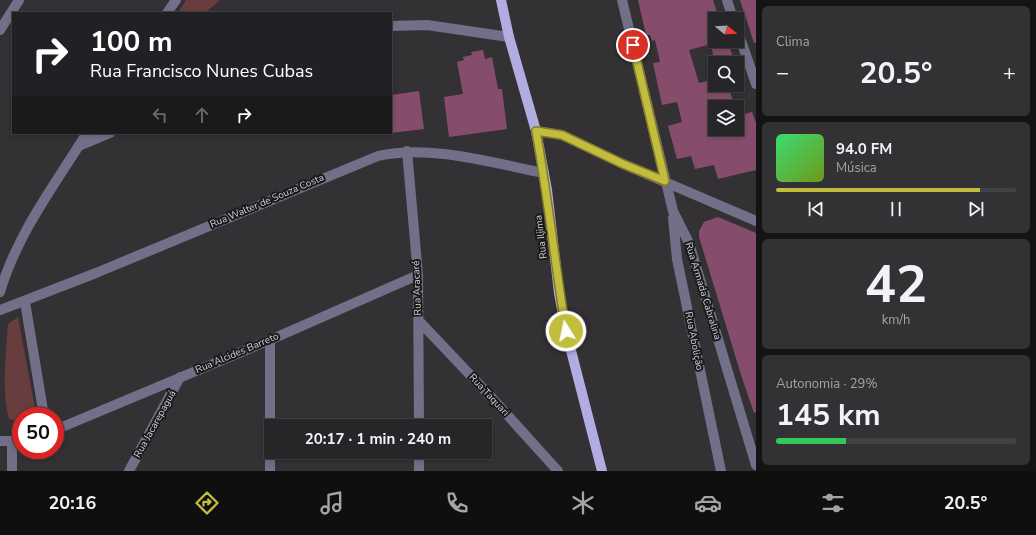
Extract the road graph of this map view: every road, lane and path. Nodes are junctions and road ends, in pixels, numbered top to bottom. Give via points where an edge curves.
1 (19, 0) edge
2 (176, 0) edge
3 (501, 0) edge
4 (622, 0) edge
5 (727, 0) edge
6 (168, 12) edge
7 (731, 12) edge
8 (392, 26) edge
9 (0, 30) edge
10 (509, 37) junction
11 (744, 48) edge
12 (756, 84) edge
13 (536, 131) junction
14 (86, 134) edge
15 (108, 134) edge
16 (79, 146) junction
17 (407, 151) junction
18 (544, 173) junction
19 (665, 181) junction
20 (673, 211) junction
21 (756, 221) edge
22 (418, 275) junction
23 (0, 292) edge
24 (25, 302) junction
25 (0, 310) edge
26 (419, 321) junction
27 (270, 340) junction
28 (180, 377) junction
29 (42, 407) edge
30 (419, 419) edge
31 (64, 426) edge
32 (0, 441) edge
33 (12, 441) edge
34 (14, 459) edge
35 (419, 459) edge
36 (756, 465) edge
37 (12, 471) edge
38 (129, 471) edge
39 (270, 471) edge
40 (419, 471) edge
41 (558, 471) edge
42 (602, 471) edge
43 (721, 471) edge

1 - 9 street
2 - 6 street
3 - 10 main road, Rua Iljima
4 - 19 street, Rua Armada Cabralina
5 - 7 street
8 - 10 street via 427,25
10 - 13 main road, Rua Iljima
11 - 12 street
13 - 18 main road, Rua Iljima
13 - 19 street via 562,135
14 - 16 street
15 - 16 street
16 - 23 street via 22,235
17 - 18 street, Rua Walter de Souza Costa
17 - 22 street, Rua Aracaré
17 - 24 street, Rua Walter de Souza Costa via 378,156
18 - 42 main road, Rua Iljima via 566,331
19 - 20 street, Rua Armada Cabralina
19 - 21 street
20 - 36 street, Rua Armada Cabralina via 689,243
20 - 43 street, Rua Abolição via 677,259
22 - 26 street, Rua Aracaré
22 - 27 street, Rua Alcides Barreto
24 - 25 street, Rua Walter de Souza Costa
24 - 29 street
26 - 30 street, Rua Aracaré
26 - 41 street, Rua Taquari
27 - 28 street, Rua Alcides Barreto
27 - 39 street
28 - 31 street, Rua Alcides Barreto
28 - 38 street, Rua Jacarepaguá
32 - 33 street
34 - 37 street
35 - 40 street

